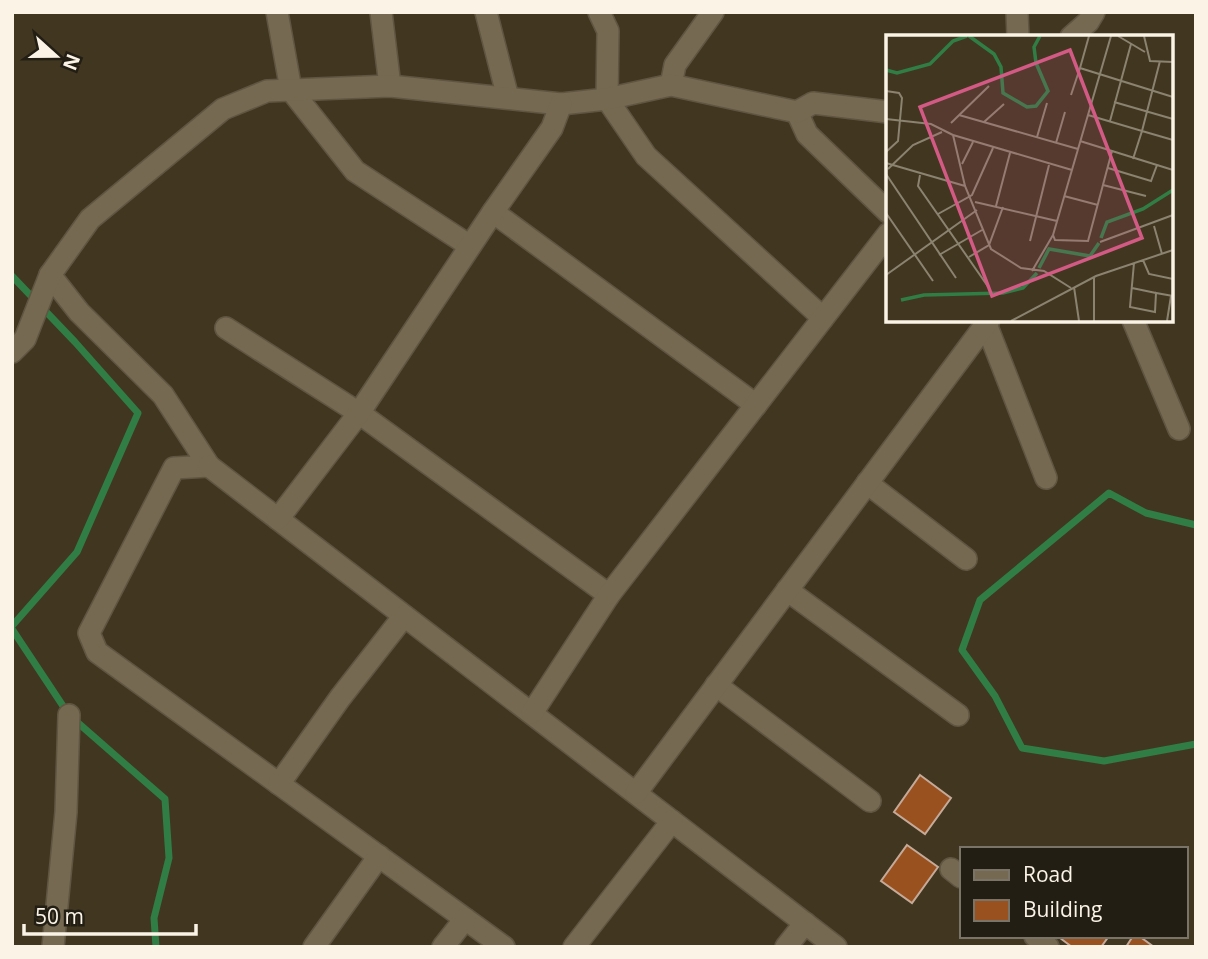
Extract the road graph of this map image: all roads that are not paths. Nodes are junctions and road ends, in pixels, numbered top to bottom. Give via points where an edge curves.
1 (277, 12) edge
2 (381, 12) edge
3 (486, 12) edge
4 (599, 12) edge
5 (713, 12) edge
6 (1017, 12) edge
7 (1094, 12) edge
8 (1018, 35) edge
9 (1073, 35) edge
10 (671, 85) junction
11 (390, 86) junction
12 (291, 90) junction
13 (508, 98) junction
14 (607, 100) junction
15 (561, 104) junction
16 (797, 112) junction
17 (886, 112) edge
18 (886, 210) edge
19 (494, 212) junction
20 (886, 237) edge
21 (470, 246) junction
22 (47, 282) junction
23 (822, 318) junction
24 (987, 322) edge
25 (1134, 322) edge
26 (226, 328) dead end
27 (12, 352) edge
28 (756, 405) junction
29 (359, 413) junction
30 (1179, 429) dead end
31 (209, 466) junction
32 (1046, 478) dead end
33 (867, 483) junction
34 (278, 519) junction
35 (966, 559) dead end
36 (787, 590) junction
37 (609, 595) junction
38 (404, 616) junction
39 (716, 685) junction
40 (532, 713) junction
41 (69, 715) dead end
42 (958, 715) dead end
43 (279, 784) junction
44 (636, 793) junction
45 (870, 801) dead end
46 (672, 821) junction
47 (379, 856) junction
48 (465, 919) junction
49 (805, 923) junction
50 (53, 947) edge
51 (314, 947) edge
52 (443, 947) edge
53 (504, 947) edge
54 (574, 947) edge
55 (786, 947) edge
56 (836, 947) edge

1 - 12 street
2 - 11 street
3 - 13 street
4 - 14 street via 608,31
5 - 10 street via 675,65
6 - 8 street
7 - 9 street
10 - 14 street
10 - 16 street
11 - 12 street
11 - 13 street
12 - 21 street via 355,171
12 - 22 street via 267,91 223,109 90,219
13 - 15 street
14 - 15 street
14 - 23 street via 646,156
15 - 19 street via 552,128
16 - 17 street via 813,103
16 - 18 street via 807,134
19 - 21 street
19 - 28 street
20 - 23 street
21 - 29 street
22 - 27 street via 25,339
22 - 31 street via 163,395
23 - 28 street
24 - 32 street
24 - 33 street
25 - 30 street
26 - 29 street
28 - 37 street
29 - 34 street
29 - 37 street
31 - 34 street
31 - 43 street via 174,467 89,633 97,652
33 - 35 street
33 - 36 street
34 - 38 street
36 - 39 street
36 - 42 street
37 - 40 street
38 - 40 street
38 - 43 street
39 - 44 street
39 - 45 street
40 - 44 street
41 - 50 street via 66,812
43 - 47 street
44 - 46 street
46 - 49 street
46 - 54 street
47 - 48 street
47 - 51 street
48 - 52 street
48 - 53 street
49 - 55 street
49 - 56 street

